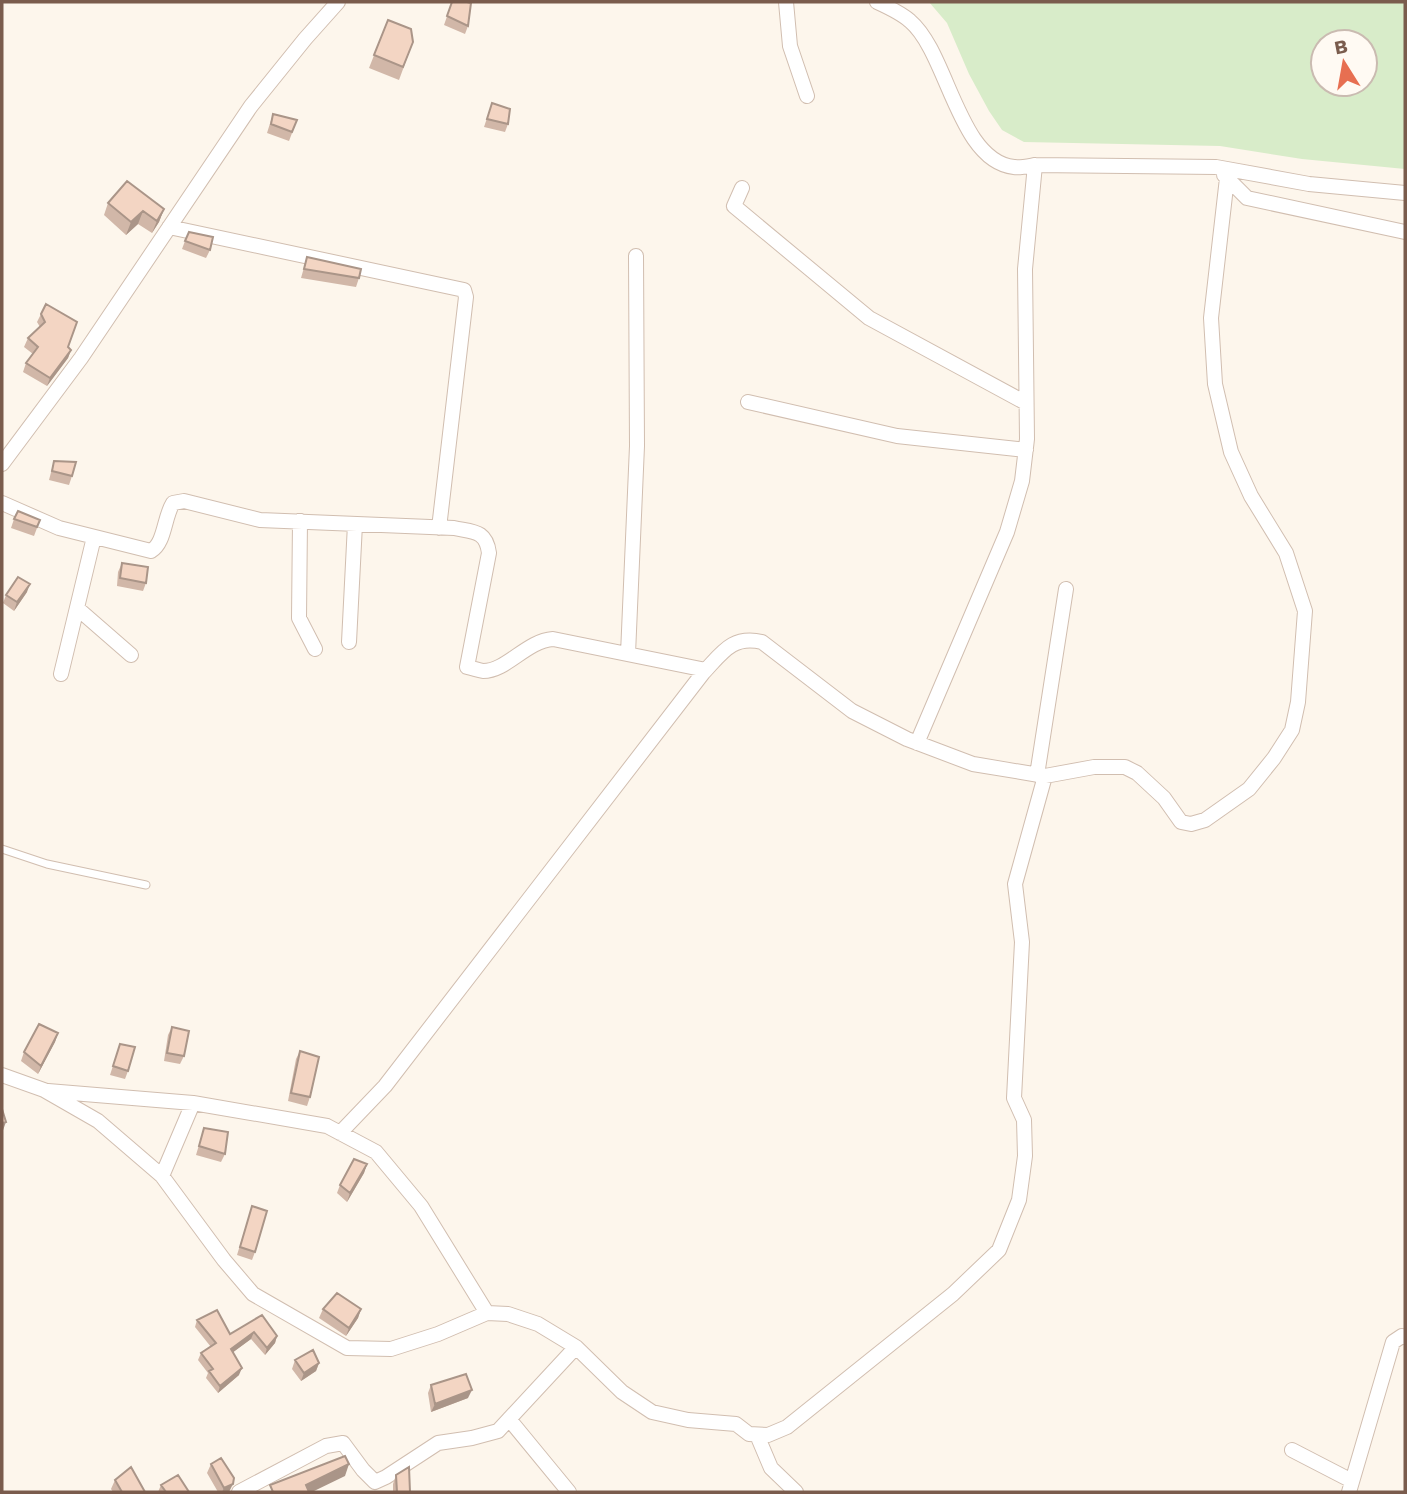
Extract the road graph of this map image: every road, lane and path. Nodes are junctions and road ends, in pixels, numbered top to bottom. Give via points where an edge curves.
1 (338, 2) edge
2 (786, 2) edge
3 (877, 2) edge
4 (807, 96) dead end
5 (1035, 165) junction
6 (1222, 173) junction
7 (742, 188) dead end
8 (1405, 193) edge
9 (169, 227) junction
10 (1405, 232) edge
11 (636, 256) dead end
12 (748, 402) dead end
13 (1026, 404) junction
14 (1026, 450) junction
15 (2, 464) edge
16 (2, 503) edge
17 (300, 522) junction
18 (355, 524) junction
19 (439, 528) junction
20 (94, 537) junction
21 (1066, 589) dead end
22 (77, 608) junction
23 (349, 642) dead end
24 (315, 649) dead end
25 (628, 654) junction
26 (131, 655) dead end
27 (706, 670) junction
28 (61, 674) dead end
29 (917, 743) junction
30 (1041, 776) junction
31 (2, 849) edge
32 (146, 885) dead end
33 (2, 1074) edge
34 (44, 1090) junction
35 (192, 1103) junction
36 (340, 1133) junction
37 (162, 1176) junction
38 (487, 1312) junction
39 (1405, 1337) edge
40 (576, 1347) junction
41 (509, 1419) junction
42 (757, 1435) junction
43 (1292, 1450) dead end
44 (1351, 1487) edge
45 (239, 1492) edge
46 (569, 1492) edge
47 (796, 1492) edge

1 - 9 street via 251,106
2 - 4 street via 790,46
3 - 5 street via 911,22 925,41 978,147 993,160 1014,167
5 - 6 street
5 - 13 street via 1025,269
6 - 8 street
6 - 10 street via 1247,198
6 - 30 street via 1211,318 1215,384 1231,452 1286,553 1306,611 1292,730 1249,789 1205,820 1191,824 1181,822 1164,798 1125,767
7 - 13 street via 734,206 869,318
9 - 15 street via 81,358
9 - 19 street via 464,290
11 - 25 street via 637,446
12 - 14 street via 897,436
13 - 14 street
14 - 29 street via 1007,532
16 - 20 street via 59,528
17 - 18 street
17 - 20 street via 260,520 184,501 173,503 167,512 158,545 151,551
17 - 24 street via 299,618
18 - 19 street
18 - 23 street
19 - 25 street via 480,534 488,541 467,667 495,668 542,640 553,639
20 - 22 street
21 - 30 street
22 - 26 street
22 - 28 street
25 - 27 street
27 - 29 street via 732,644 747,638 762,642 852,711
27 - 36 street via 385,1086
29 - 30 street via 973,764
30 - 42 street via 1015,884 1022,942 1014,1098 1024,1120 1025,1156 1019,1200 999,1250 953,1294 787,1427
31 - 32 lane
33 - 34 street
34 - 35 street
34 - 37 street via 98,1121
35 - 36 street via 327,1126
35 - 37 street
36 - 38 street via 376,1152 421,1206
37 - 38 street via 253,1294 347,1348 391,1349
38 - 40 street via 538,1324
39 - 44 street via 1393,1342
40 - 41 street
40 - 42 street via 622,1392 652,1412 736,1424
41 - 45 street via 498,1431 438,1443 375,1482 343,1443 326,1446
41 - 46 street
42 - 47 street via 771,1468
43 - 44 street

